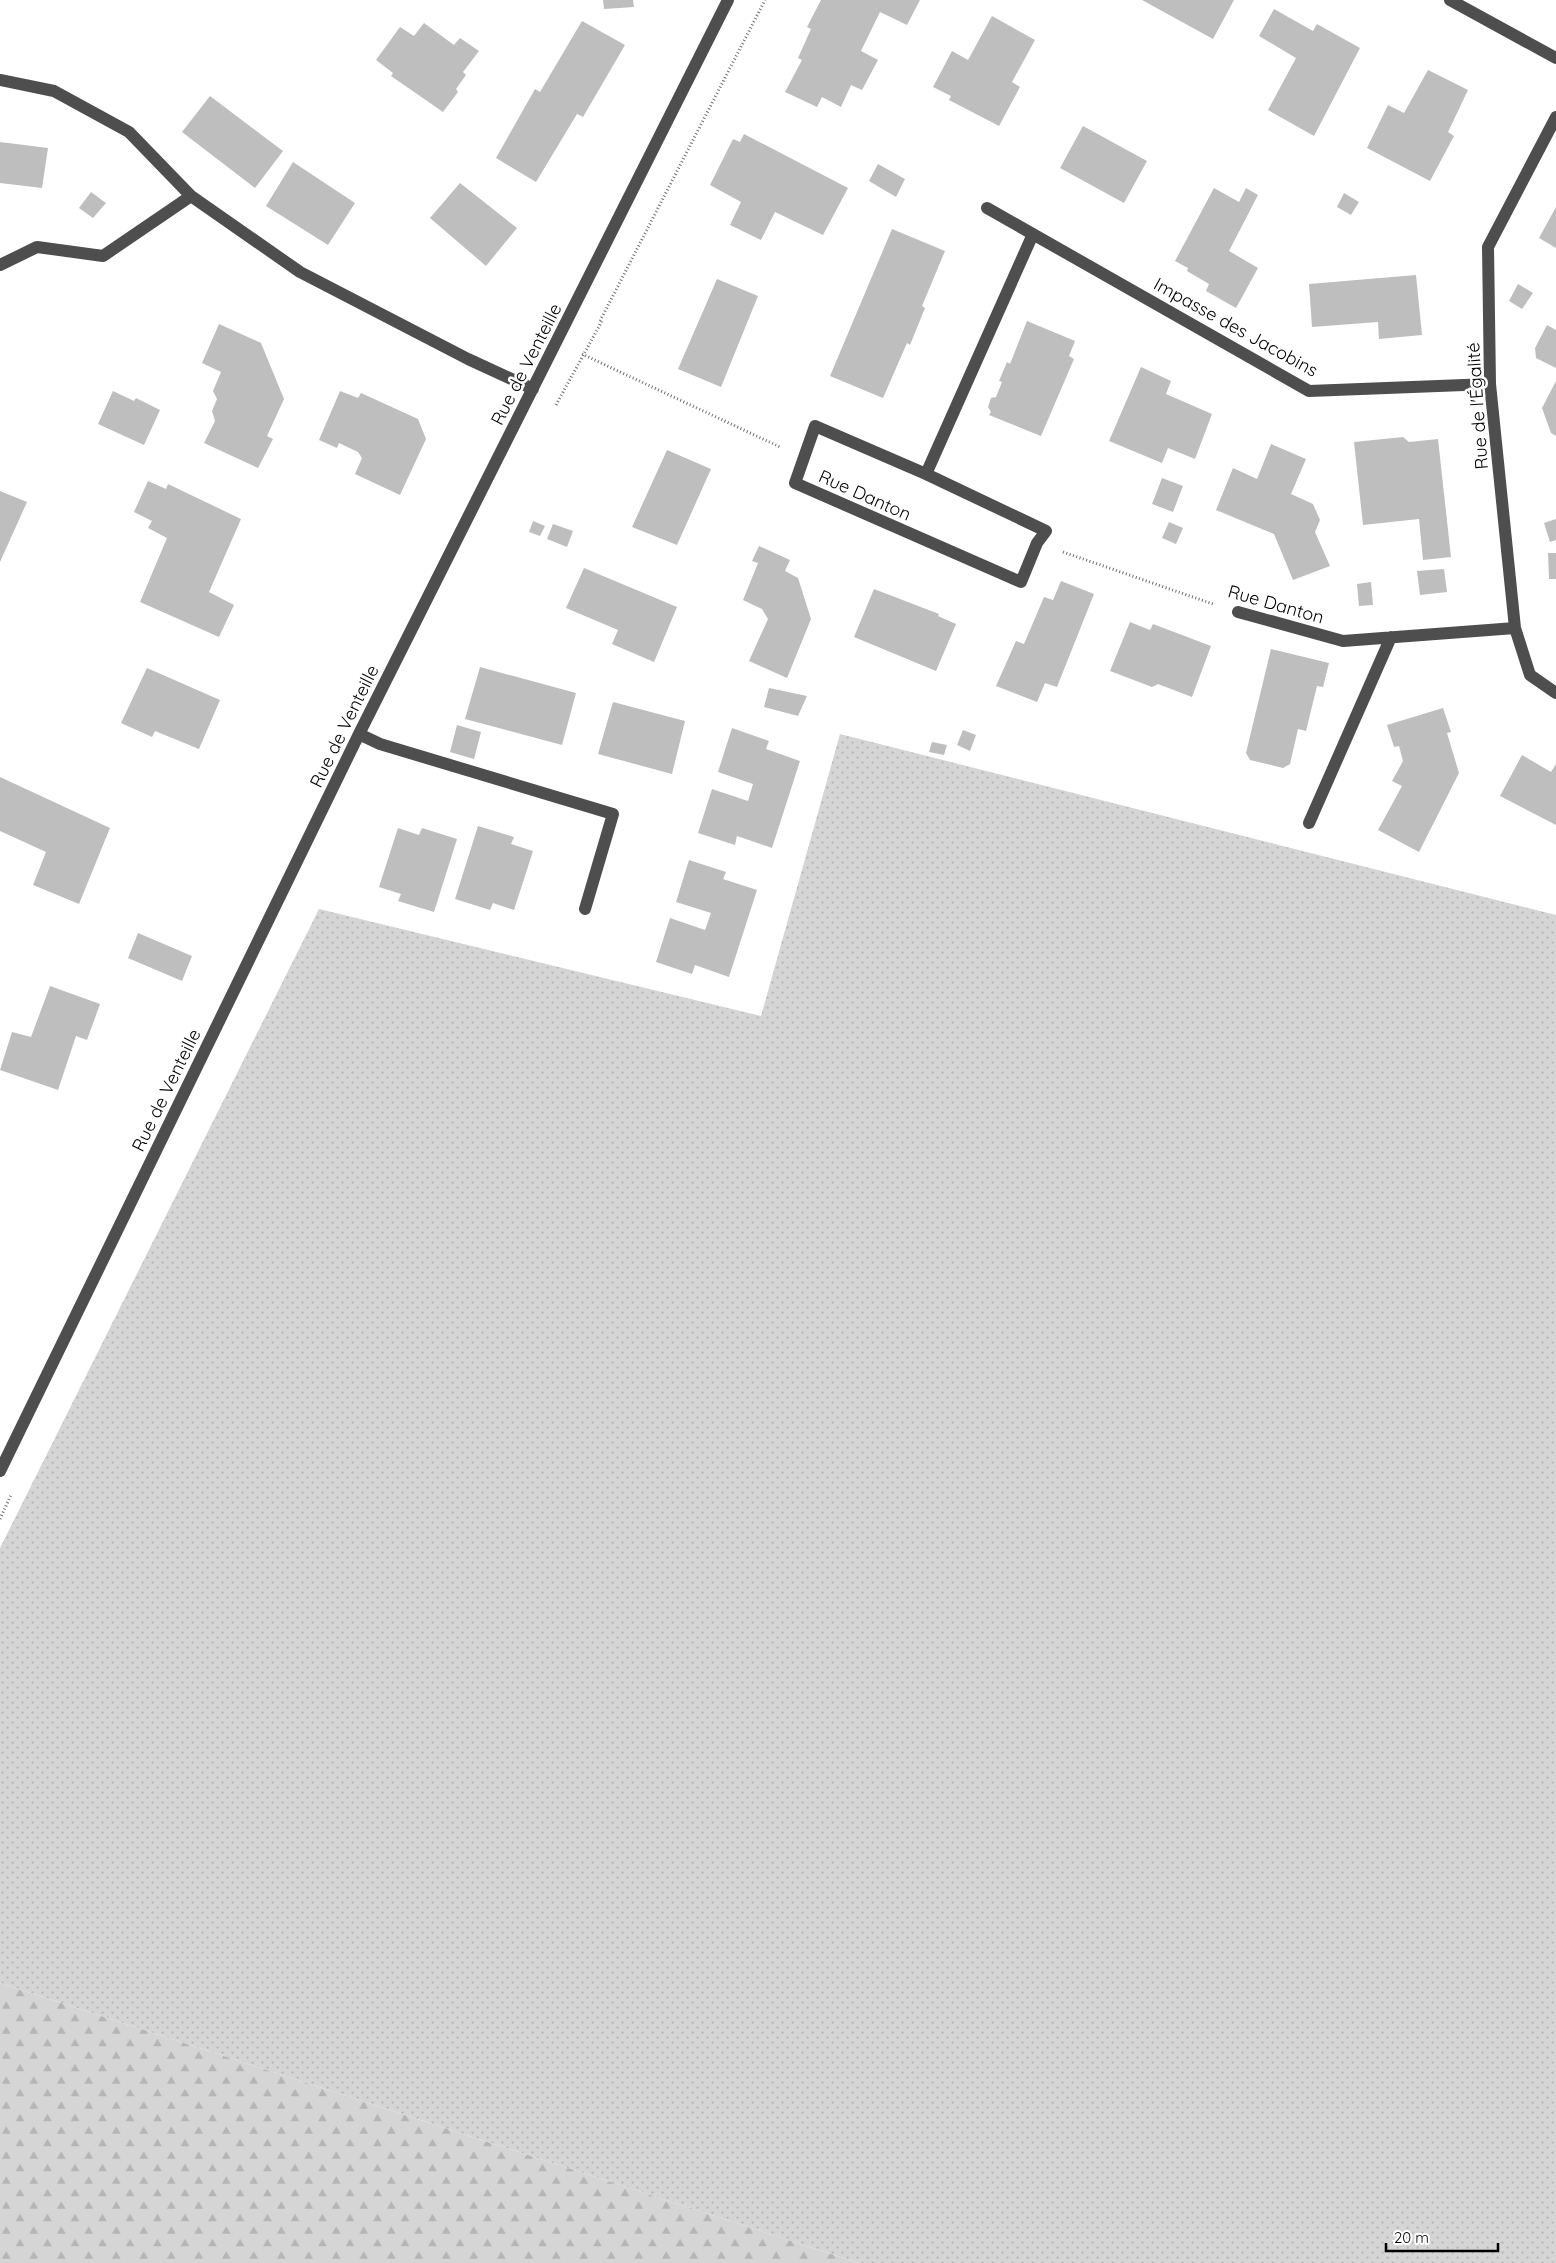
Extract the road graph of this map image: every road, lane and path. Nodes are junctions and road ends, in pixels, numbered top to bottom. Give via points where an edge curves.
1 (728, 0) edge
2 (1450, 0) edge
3 (1556, 58) edge
4 (0, 80) edge
5 (1556, 118) edge
6 (191, 196) junction
7 (987, 208) dead end
8 (1033, 234) junction
9 (0, 265) edge
10 (556, 343) junction
11 (1490, 384) junction
12 (533, 389) junction
13 (804, 458) junction
14 (926, 474) junction
15 (1037, 542) junction
16 (1238, 612) joint
17 (1515, 628) junction
18 (1391, 637) junction
19 (1556, 693) edge
20 (359, 734) junction
21 (1309, 823) dead end
22 (585, 909) dead end
23 (0, 1472) edge

1 - 10 street, Rue de Venteille
2 - 3 street
4 - 6 street via 54,91 129,132
5 - 11 street, Rue de l'Égalité via 1488,247
6 - 9 street via 103,256 37,247
6 - 12 street via 300,272
7 - 8 street, Impasse des Jacobins
8 - 11 street, Impasse des Jacobins via 1309,391
8 - 14 street
10 - 12 street, Rue de Venteille
10 - 13 path
11 - 17 street, Rue de l'Égalité
12 - 20 street, Rue de Venteille
13 - 14 street, Rue Danton via 815,426
13 - 15 street, Rue Danton via 795,483 1021,582
14 - 15 street, Rue Danton via 1046,531
15 - 16 path, Rue Danton
16 - 18 street, Rue Danton via 1343,641
17 - 18 street, Rue Danton
17 - 19 street, Rue de l'Égalité via 1530,675
18 - 21 street
20 - 22 street via 380,744 613,814
20 - 23 street, Rue de Venteille

